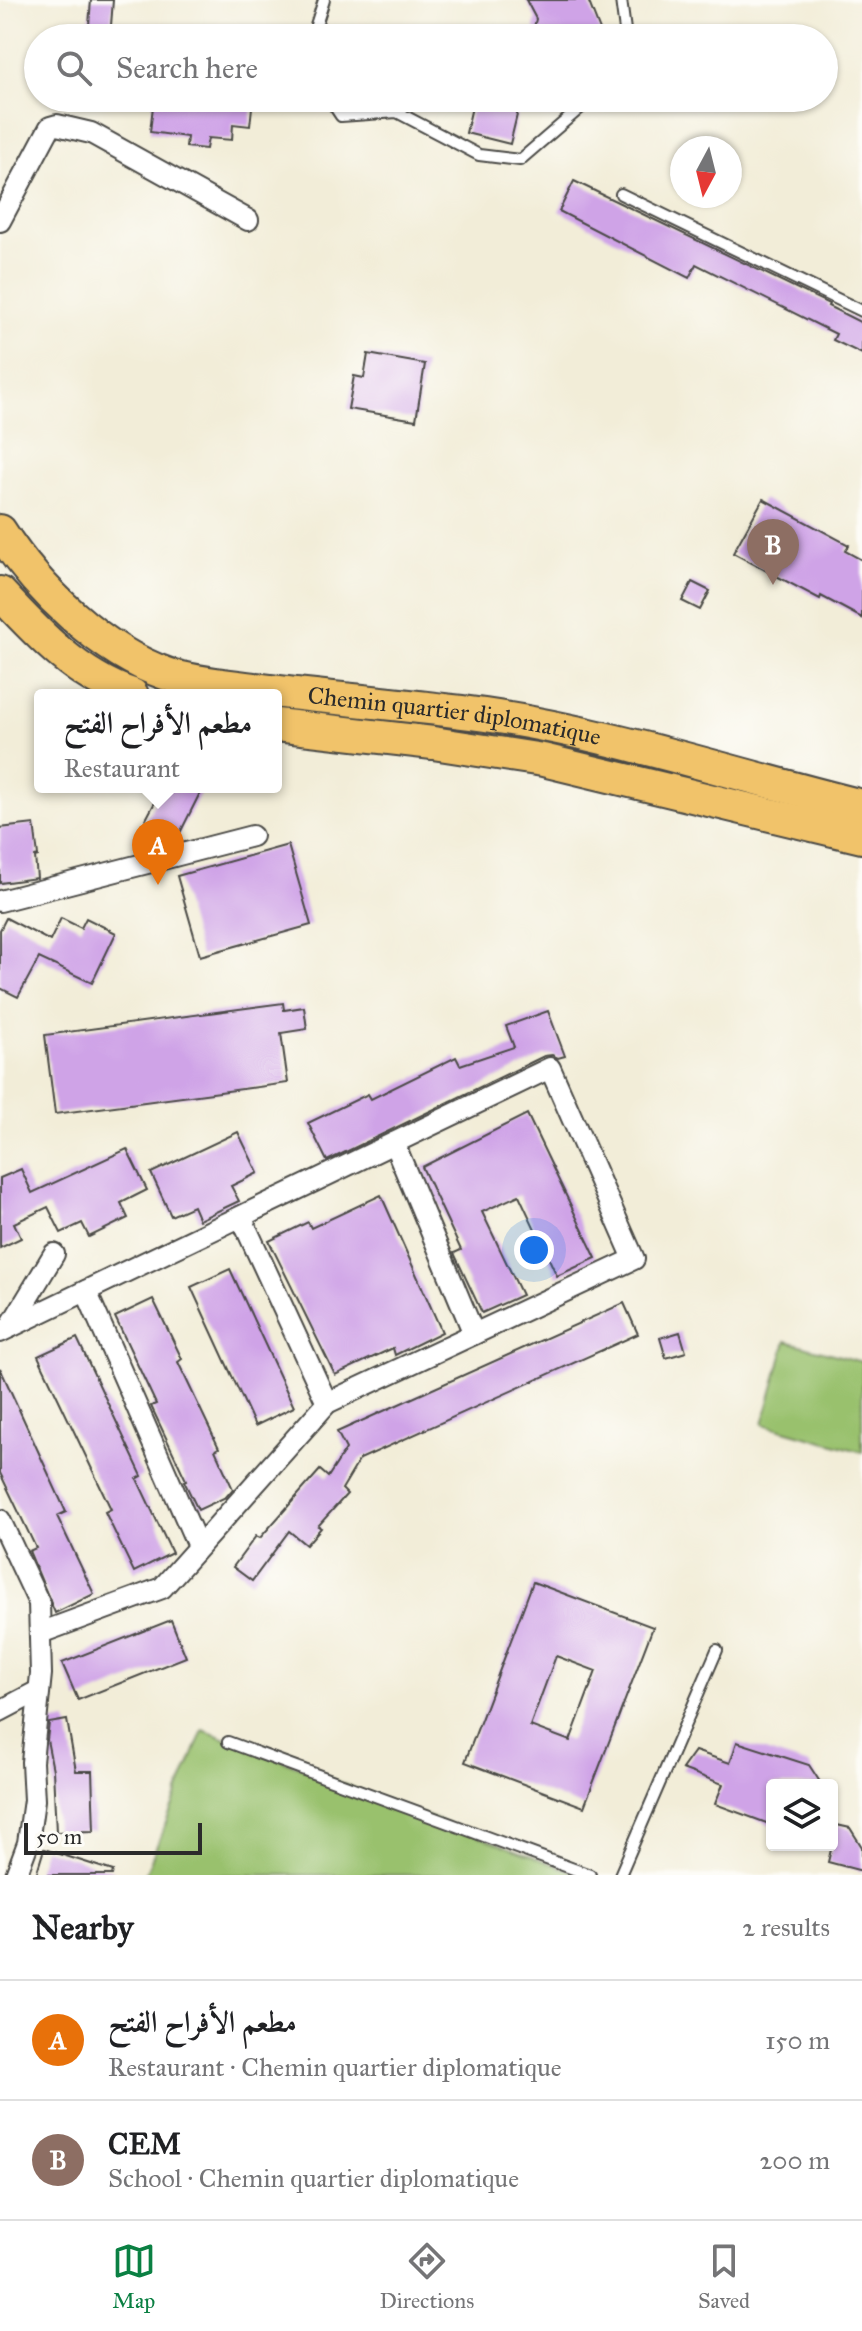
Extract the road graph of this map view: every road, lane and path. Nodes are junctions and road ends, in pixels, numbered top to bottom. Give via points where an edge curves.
1 (324, 0) edge
2 (621, 0) edge
3 (316, 24) edge
4 (624, 24) edge
5 (338, 112) edge
6 (397, 112) edge
7 (397, 112) edge
8 (576, 112) edge
9 (621, 194) dead end
10 (248, 220) dead end
11 (0, 221) edge
12 (862, 311) edge
13 (0, 531) edge
14 (0, 593) edge
15 (114, 689) edge
16 (261, 689) edge
17 (282, 692) edge
18 (282, 726) edge
19 (862, 806) edge
20 (252, 836) dead end
21 (862, 837) edge
22 (0, 901) edge
23 (394, 1143) junction
24 (241, 1217) junction
25 (54, 1254) dead end
26 (86, 1291) junction
27 (5, 1330) edge
28 (474, 1334) junction
29 (327, 1403) junction
30 (0, 1520) edge
31 (5, 1543) edge
32 (198, 1546) junction
33 (40, 1633) junction
34 (717, 1650) dead end
35 (38, 1691) junction
36 (0, 1711) edge
37 (228, 1742) dead end
38 (16, 1875) edge
39 (590, 1875) edge
40 (620, 1875) edge

1 - 3 lane
2 - 4 lane
5 - 6 lane
7 - 8 lane via 479,155 520,160
9 - 12 lane
10 - 11 street via 91,133 57,125 50,127
13 - 16 highway, Chemin quartier diplomatique via 25,566 108,646 168,675
14 - 15 highway via 46,643
17 - 19 highway, Chemin quartier diplomatique via 562,730 670,752
18 - 21 highway via 543,760
20 - 22 street
23 - 24 street
23 - 28 street
23 - 28 street via 550,1068 634,1259
24 - 26 street
24 - 29 street
25 - 27 street
26 - 27 street
26 - 32 street
28 - 29 street
29 - 32 street
30 - 31 street
31 - 33 street via 39,1603
32 - 33 street via 162,1588
33 - 35 street
34 - 40 lane
35 - 36 street
35 - 38 street via 34,1800 28,1843
37 - 39 lane

